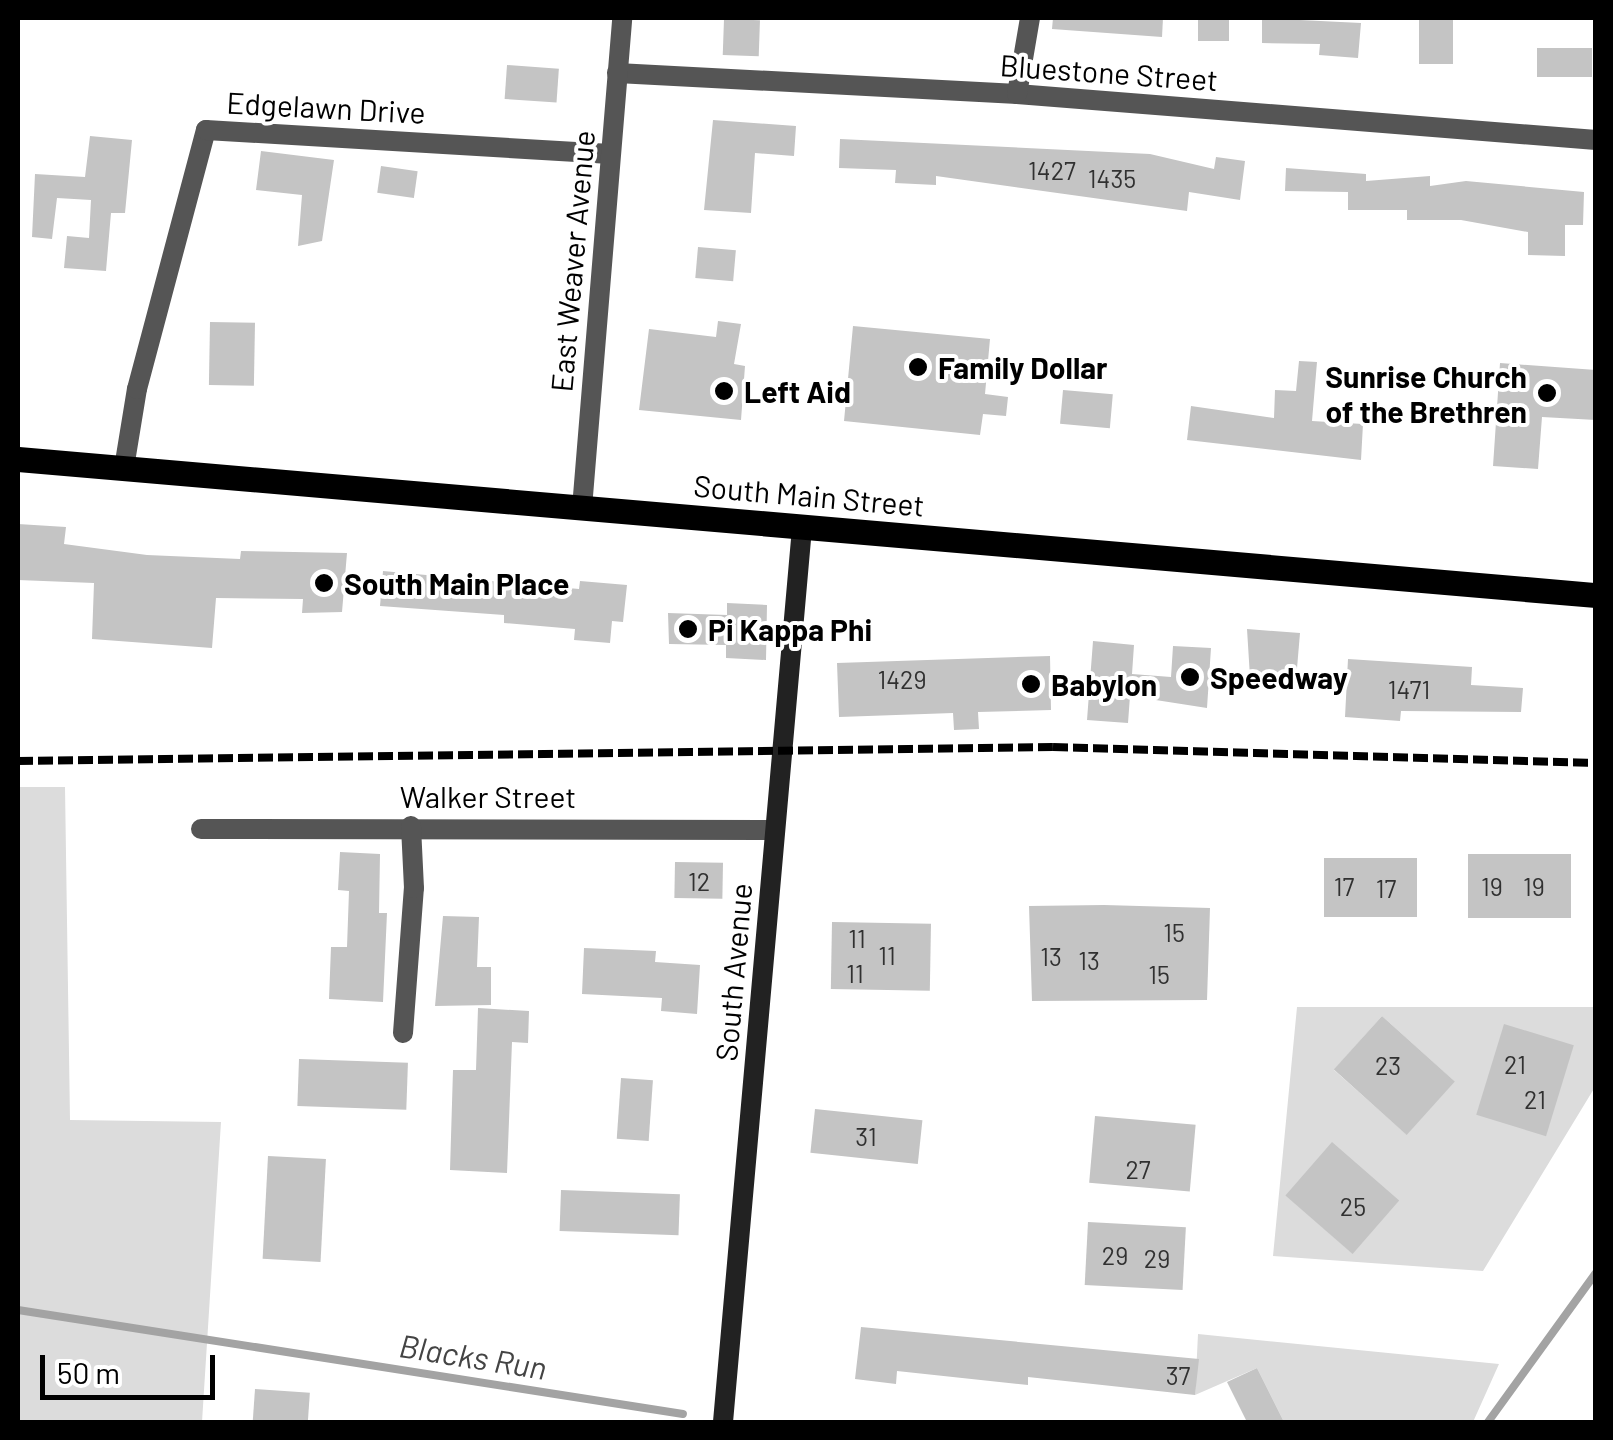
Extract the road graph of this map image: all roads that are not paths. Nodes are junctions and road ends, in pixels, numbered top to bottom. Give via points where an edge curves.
1 (622, 18) edge
2 (1030, 18) edge
3 (618, 73) junction
4 (1018, 94) junction
5 (1596, 140) edge
6 (610, 154) junction
7 (18, 459) edge
8 (124, 468) junction
9 (582, 508) junction
10 (802, 528) junction
11 (1596, 595) edge
12 (411, 826) junction
13 (201, 829) dead end
14 (775, 830) junction
15 (404, 1034) dead end
16 (723, 1422) edge

1 - 3 street, East Weaver Avenue
2 - 4 street
3 - 4 street, Bluestone Street
3 - 6 street, East Weaver Avenue
4 - 5 street, Bluestone Street
6 - 8 street, Edgelawn Drive via 206,130 137,389
6 - 9 street, East Weaver Avenue
7 - 8 main road, South Main Street
8 - 9 main road, South Main Street
9 - 10 main road, South Main Street
10 - 11 main road, South Main Street
10 - 14 street, South Avenue
12 - 13 street, Walker Street
12 - 14 street, Walker Street
12 - 15 street via 414,888
14 - 16 street, South Avenue

